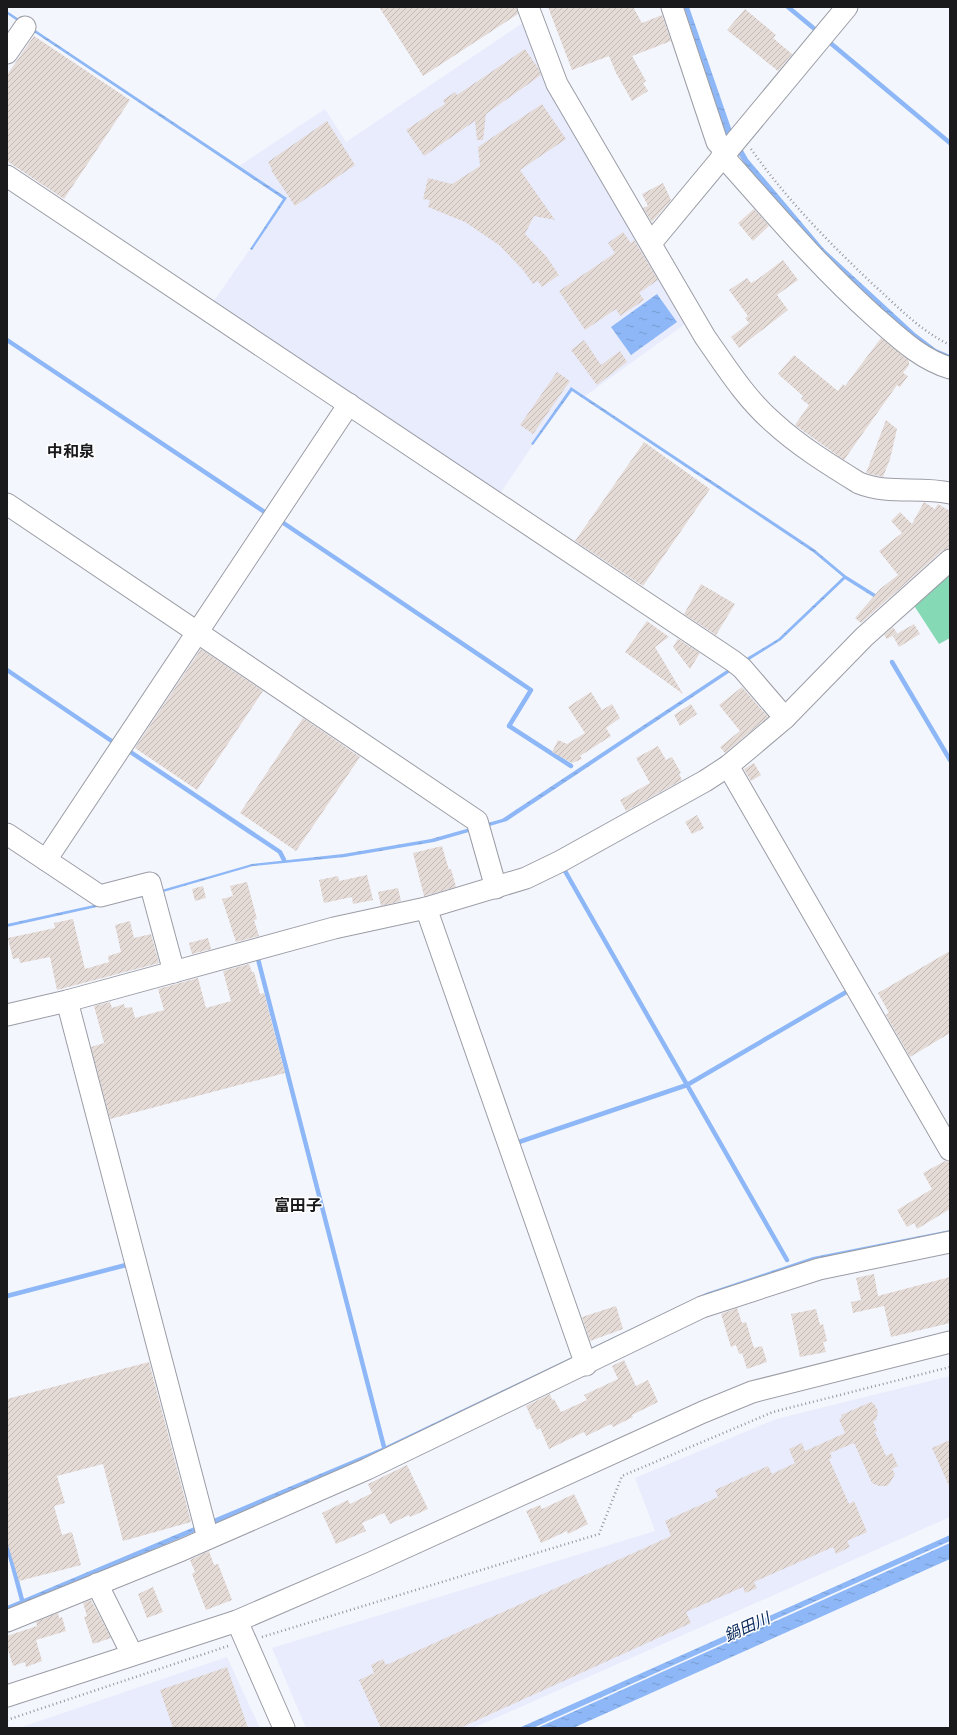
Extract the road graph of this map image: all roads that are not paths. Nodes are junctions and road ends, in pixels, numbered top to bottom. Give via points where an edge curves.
1 (528, 7) edge
2 (672, 7) edge
3 (847, 7) edge
4 (25, 27) dead end
5 (7, 53) edge
6 (731, 145) junction
7 (7, 176) edge
8 (651, 243) junction
9 (950, 368) edge
10 (349, 404) junction
11 (950, 493) edge
12 (7, 504) edge
13 (950, 560) edge
14 (197, 632) junction
15 (785, 718) junction
16 (728, 766) junction
17 (7, 834) edge
18 (46, 860) junction
19 (496, 888) junction
20 (426, 908) junction
21 (174, 972) junction
22 (67, 1001) junction
23 (7, 1015) edge
24 (950, 1150) edge
25 (950, 1242) edge
26 (950, 1342) edge
27 (584, 1357) junction
28 (206, 1531) junction
29 (97, 1584) junction
30 (7, 1621) edge
31 (237, 1621) junction
32 (132, 1654) junction
33 (7, 1696) edge
34 (284, 1728) edge

1 - 8 street via 556,84
2 - 6 street via 717,142
3 - 6 street
4 - 5 street
6 - 8 street
6 - 9 street via 779,220 844,289 903,342
7 - 10 street
8 - 11 street via 705,337 730,374 773,422 864,486 887,491 930,490
10 - 14 street
10 - 15 street via 738,664
12 - 14 street
13 - 15 street via 864,637
14 - 18 street
14 - 19 street via 479,827
15 - 16 street
16 - 19 street via 561,861 526,878
16 - 24 street
17 - 18 street
18 - 21 street via 100,896 150,883
19 - 20 street
20 - 21 street via 334,928
20 - 27 street
21 - 22 street
22 - 23 street
22 - 28 street
25 - 27 street via 819,1269 702,1308
26 - 31 street via 752,1392
27 - 28 street via 367,1469
28 - 29 street
29 - 30 street
29 - 32 street
31 - 32 street
31 - 34 street
32 - 33 street

